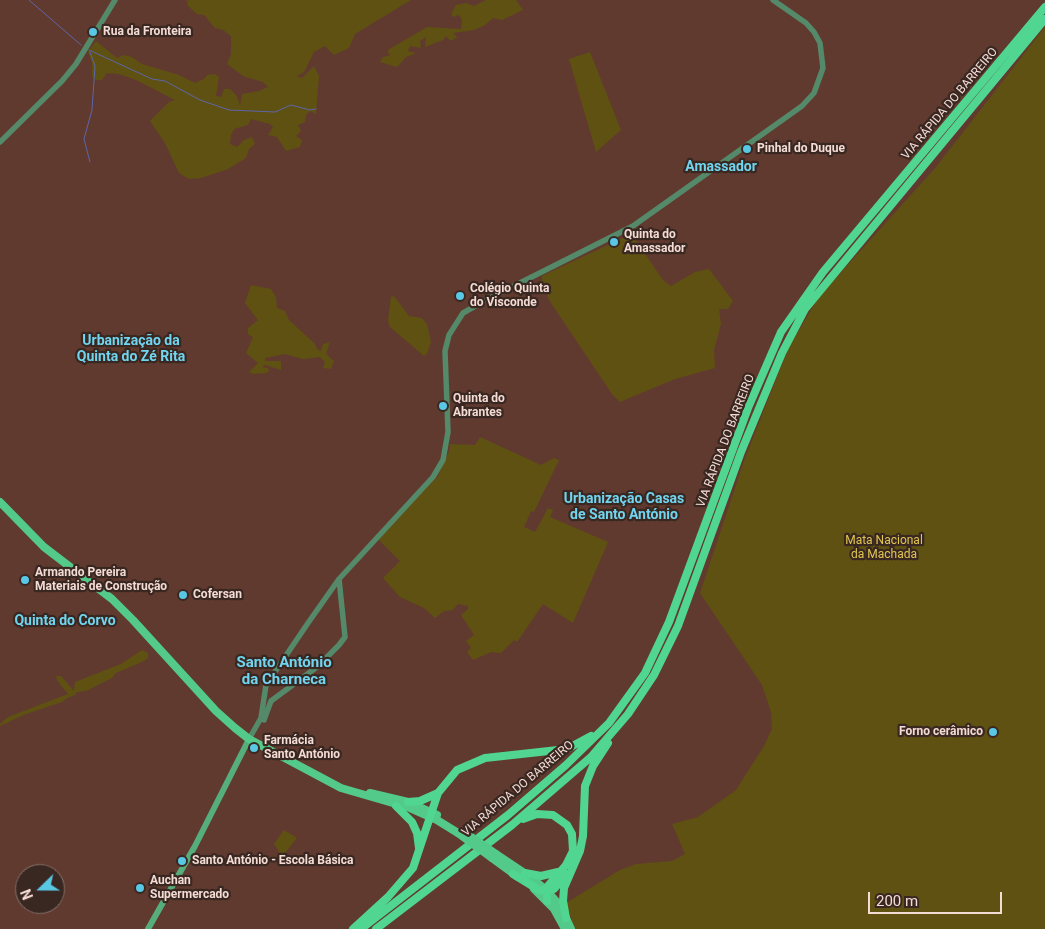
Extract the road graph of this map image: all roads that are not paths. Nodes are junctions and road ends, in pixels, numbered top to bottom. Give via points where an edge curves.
1 (115, 0) edge
2 (773, 0) edge
3 (1045, 8) edge
4 (1045, 19) edge
5 (0, 142) edge
6 (0, 502) edge
7 (339, 579) junction
8 (263, 696) junction
9 (271, 700) junction
10 (628, 714) junction
11 (609, 723) junction
12 (249, 739) junction
13 (341, 788) junction
14 (438, 792) junction
15 (408, 802) junction
16 (396, 806) junction
17 (430, 814) junction
18 (512, 825) junction
19 (419, 855) junction
20 (494, 856) junction
21 (565, 871) junction
22 (525, 873) junction
23 (513, 874) junction
24 (547, 891) junction
25 (547, 901) junction
26 (566, 918) junction
27 (148, 929) edge
28 (353, 929) edge
29 (361, 929) edge
30 (376, 929) edge
31 (565, 929) edge
32 (571, 929) edge

1 - 5 street via 76,64
2 - 7 street via 814,32 823,55 823,68 814,93 802,106 633,226 463,313 449,335 445,351 448,432 445,453 433,477
3 - 11 highway, VIA RÁPIDA DO BARREIRO via 824,272 781,332 748,408 669,622 644,673
4 - 10 highway, VIA RÁPIDA DO BARREIRO via 805,310 782,353 741,452 678,626 654,675
6 - 12 main road via 44,547 124,611 216,711
7 - 8 street via 268,683
7 - 9 street via 344,636 339,645 317,667
8 - 9 street
8 - 12 street via 261,718
9 - 12 street via 262,723
10 - 18 highway, VIA RÁPIDA DO BARREIRO via 591,757
10 - 21 highway via 593,766 585,786 580,851
11 - 14 highway via 567,749 485,758 465,765
11 - 29 highway, VIA RÁPIDA DO BARREIRO via 508,814
12 - 13 main road
12 - 27 main road via 195,846
13 - 15 main road
13 - 16 main road
14 - 15 highway via 420,801
14 - 17 highway
15 - 17 main road
16 - 17 main road
16 - 19 highway via 412,822 420,844
17 - 19 highway
17 - 20 main road, bridge
18 - 21 highway via 542,813 564,822 572,834 574,845
18 - 30 highway, VIA RÁPIDA DO BARREIRO
19 - 28 highway via 408,876
20 - 22 main road
20 - 23 main road
21 - 22 highway via 547,876
21 - 24 highway via 554,889
21 - 26 highway
22 - 24 main road
23 - 24 highway
23 - 25 main road
24 - 25 highway
24 - 26 main road
25 - 31 main road
26 - 32 main road

